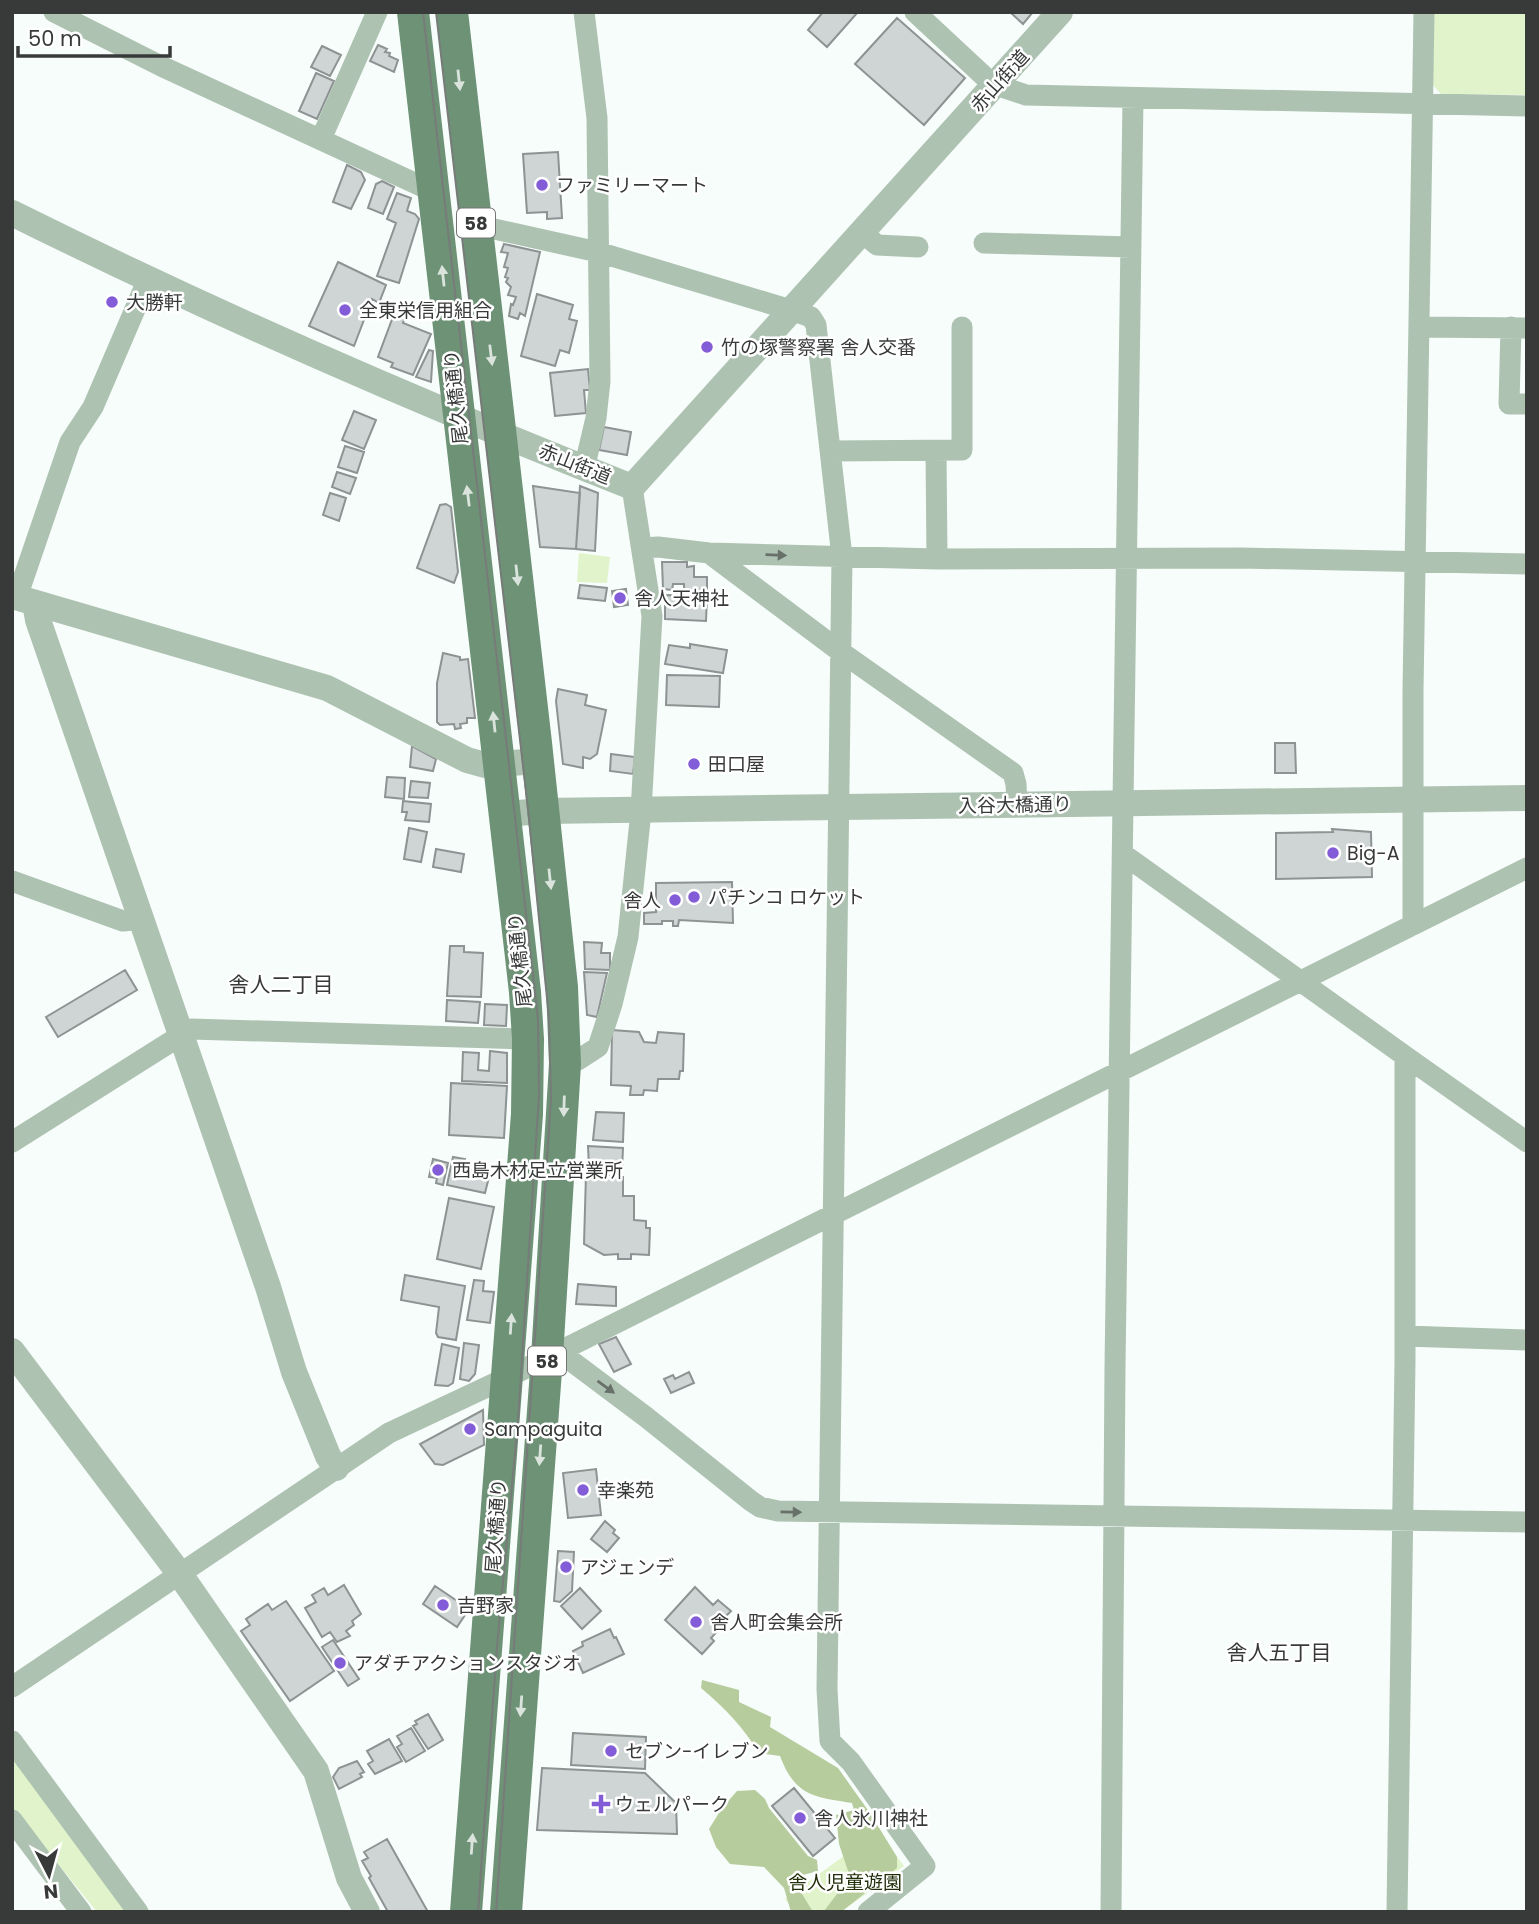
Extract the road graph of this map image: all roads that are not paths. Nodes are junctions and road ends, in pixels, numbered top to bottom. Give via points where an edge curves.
1 (54, 12) edge
2 (377, 12) edge
3 (413, 12) edge
4 (452, 12) edge
5 (584, 12) edge
6 (915, 12) edge
7 (1060, 12) edge
8 (1424, 12) edge
9 (996, 85) junction
10 (1133, 98) junction
11 (1422, 104) junction
12 (1527, 107) edge
13 (321, 139) junction
14 (434, 192) junction
15 (12, 213) edge
16 (476, 225) junction
17 (863, 233) junction
18 (984, 243) dead end
19 (918, 247) dead end
20 (1131, 247) junction
21 (598, 251) junction
22 (148, 279) junction
23 (791, 310) junction
24 (962, 327) dead end
25 (1420, 327) junction
26 (1519, 328) edge
27 (1527, 404) edge
28 (458, 417) junction
29 (500, 435) junction
30 (832, 451) junction
31 (936, 451) junction
32 (584, 469) junction
33 (632, 487) junction
34 (642, 548) junction
35 (709, 553) junction
36 (842, 557) junction
37 (937, 559) junction
38 (1128, 559) junction
39 (1416, 562) junction
40 (1527, 564) edge
41 (19, 600) edge
42 (841, 652) junction
43 (538, 761) junction
44 (499, 765) junction
45 (1527, 797) edge
46 (1412, 800) junction
47 (1124, 804) junction
48 (1017, 805) junction
49 (839, 808) junction
50 (543, 811) junction
51 (641, 811) junction
52 (504, 814) junction
53 (1124, 854) junction
54 (1527, 868) edge
55 (12, 881) edge
56 (142, 919) junction
57 (1413, 925) junction
58 (1301, 981) junction
59 (182, 1034) junction
60 (528, 1039) junction
61 (1405, 1056) junction
62 (565, 1064) junction
63 (1119, 1073) junction
64 (12, 1142) edge
65 (1527, 1142) edge
66 (833, 1213) junction
67 (1405, 1336) junction
68 (1527, 1340) edge
69 (12, 1351) edge
70 (547, 1357) junction
71 (508, 1377) junction
72 (336, 1468) junction
73 (830, 1512) junction
74 (1114, 1516) junction
75 (1402, 1522) junction
76 (1527, 1522) edge
77 (179, 1573) junction
78 (12, 1686) edge
79 (12, 1741) edge
80 (12, 1820) edge
81 (81, 1912) edge
82 (138, 1912) edge
83 (367, 1912) edge
84 (467, 1912) edge
85 (506, 1912) edge
86 (868, 1912) edge
87 (1111, 1912) edge
88 (1397, 1912) edge

1 - 13 street
2 - 13 street
3 - 14 main road, 尾久橋通り / 58
4 -> 16 main road, 尾久橋通り / 58
5 - 21 street via 597,118
6 - 9 street
7 - 9 street, 赤山街道
8 - 11 street
9 - 10 street via 1026,95
9 - 17 street, 赤山街道
10 - 11 street
10 - 20 street
11 - 12 street
11 - 25 street
13 - 14 street
28 -> 14 main road, 尾久橋通り / 58
15 - 22 street, 赤山街道
16 - 21 street
16 -> 29 main road, 尾久橋通り / 58
17 - 19 street via 877,245
17 - 23 street, 赤山街道
18 - 20 street
20 - 38 street
21 - 23 street
21 - 32 street via 600,381
22 - 28 street, 赤山街道
22 - 41 street via 93,407 70,442
23 - 30 street via 811,317 816,325
23 - 33 street, 赤山街道
24 - 31 street via 962,450
25 - 26 street
25 - 39 street
26 - 27 street via 1509,404
28 - 29 street, 赤山街道
44 -> 28 main road, 尾久橋通り / 58
29 - 32 street, 赤山街道
29 -> 43 main road, 尾久橋通り / 58
30 - 31 street
30 - 36 street
31 - 37 street
32 - 33 street, 赤山街道
33 - 34 street
34 - 35 street
34 - 51 street via 652,616
35 -> 36 street
35 - 42 street
36 - 37 street
36 - 42 street
37 - 38 street
38 - 39 street
38 - 47 street
39 - 40 street
39 - 46 street
41 - 44 street via 327,688 467,760
41 - 56 street via 38,620
42 - 48 street via 1013,773
42 - 49 street
43 - 44 street
43 - 50 main road, 尾久橋通り / 58
44 - 52 main road, 尾久橋通り / 58
45 - 46 street, 入谷大橋通り
46 - 47 street, 入谷大橋通り
46 - 57 street
47 - 48 street, 入谷大橋通り
47 - 53 street
48 - 49 street, 入谷大橋通り
49 - 51 street, 入谷大橋通り
49 - 66 street
50 - 51 street, 入谷大橋通り
50 - 52 street, 入谷大橋通り
50 -> 62 main road, 尾久橋通り / 58 via 562,987
51 - 62 street via 628,937 603,1037 590,1055
52 - 60 main road, 尾久橋通り / 58
53 - 58 street
53 - 63 street
54 - 57 street
55 - 56 street via 123,920
56 - 59 street
57 - 58 street
58 - 61 street
58 - 63 street
59 - 60 street via 191,1029
59 - 64 street
59 - 72 street via 294,1372
71 -> 60 main road, 尾久橋通り / 58
61 - 65 street
61 - 67 street
62 -> 70 main road, 尾久橋通り / 58
63 - 66 street
63 - 74 street
66 - 70 street
66 - 73 street
67 - 68 street
67 - 75 street
69 - 77 street
70 - 71 street
70 -> 73 street via 566,1357 760,1507
70 -> 85 main road, 尾久橋通り / 58
71 - 72 street via 389,1433
84 -> 71 main road, 尾久橋通り / 58
72 - 77 street
73 - 74 street
73 - 86 street via 830,1741 851,1762 925,1866
74 - 75 street
74 - 87 street
75 - 76 street
75 - 88 street
77 - 78 street
77 - 83 street via 316,1771 349,1878
79 - 82 street
80 - 81 street

